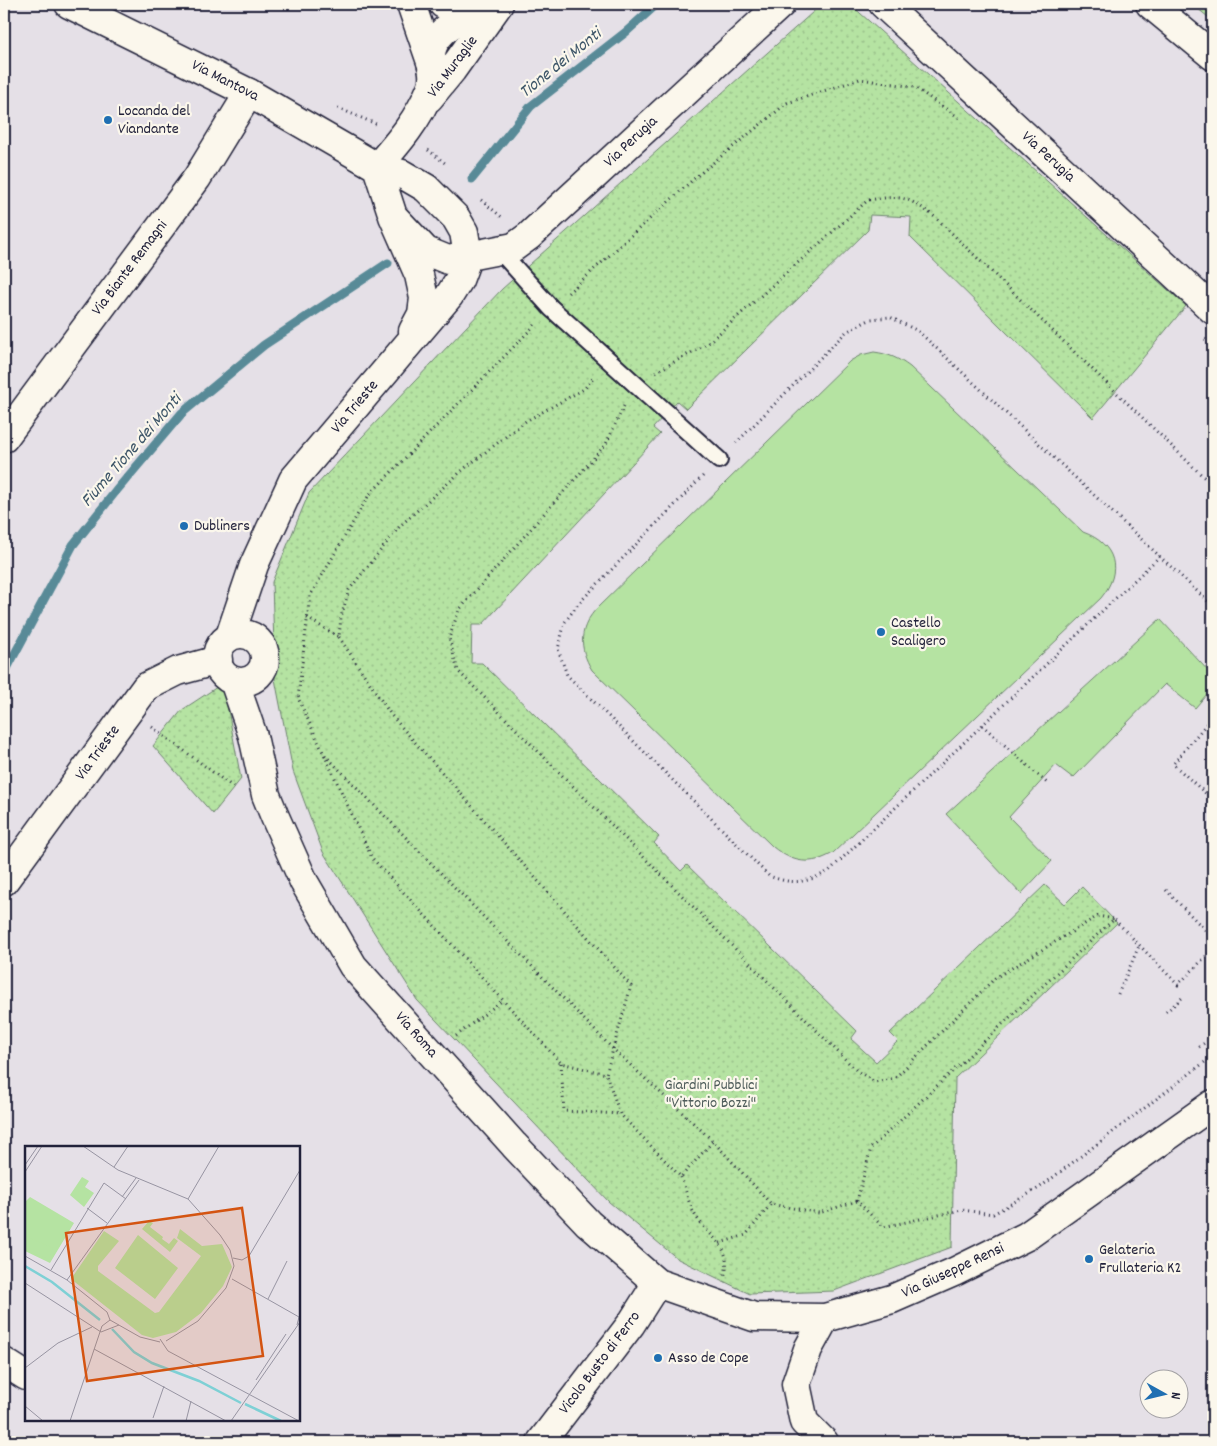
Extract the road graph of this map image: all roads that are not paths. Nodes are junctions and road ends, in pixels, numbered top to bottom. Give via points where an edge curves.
1 (69, 4) edge
2 (411, 4) edge
3 (443, 4) edge
4 (782, 4) edge
5 (883, 4) edge
6 (1150, 4) edge
7 (490, 5) edge
8 (1213, 56) edge
9 (431, 62) junction
10 (249, 93) junction
11 (424, 105) junction
12 (377, 167) junction
13 (394, 216) junction
14 (498, 250) junction
15 (468, 256) junction
16 (1213, 310) edge
17 (405, 348) junction
18 (4, 438) edge
19 (719, 460) road end
20 (254, 565) junction
21 (230, 636) junction
22 (257, 639) junction
23 (237, 671) junction
24 (4, 881) edge
25 (1213, 1104) edge
26 (657, 1283) junction
27 (826, 1318) junction
28 (4, 1362) edge
29 (25, 1375) edge
30 (540, 1442) edge
31 (824, 1442) edge

1 - 10 street, Via Mantova
2 - 9 street
3 - 7 street via 461,8
4 - 14 street, Via Perugia via 528,236 514,247
5 - 16 street, Via Perugia
6 - 8 street
7 - 9 street, Via Muraglie via 437,36 431,50
7 - 11 street, Via Muraglie via 452,70
9 - 11 street via 434,81
10 - 12 street, Via Mantova
10 - 18 street, Via Biante Remagni via 197,178
11 - 12 street via 406,134
12 - 13 street
12 - 15 street, Via Mantova via 402,174 426,188 456,218 464,232
13 - 15 street via 426,251 448,260
13 - 17 street via 419,275 424,298 422,314
14 - 15 street, Via Perugia
14 - 19 lane via 551,308
15 - 17 street, Via Trieste via 449,296
17 - 20 street, Via Trieste via 293,480
20 - 21 street, Via Trieste
20 - 22 street, Via Trieste
21 - 22 street via 248,634
21 - 23 street, Via Trieste via 218,651
22 - 23 street, Via Trieste via 266,656
23 - 24 street, Via Trieste via 178,671 146,687
23 - 26 street, Via Roma via 266,795 304,882 353,966 588,1223
25 - 27 street, Via Giuseppe Rensi via 1027,1236 892,1299
26 - 27 street, Via Giuseppe Rensi via 754,1317
26 - 30 street, Vicolo Busto di Ferro via 632,1324
27 - 31 street via 808,1349 796,1384 804,1422
28 - 29 street

